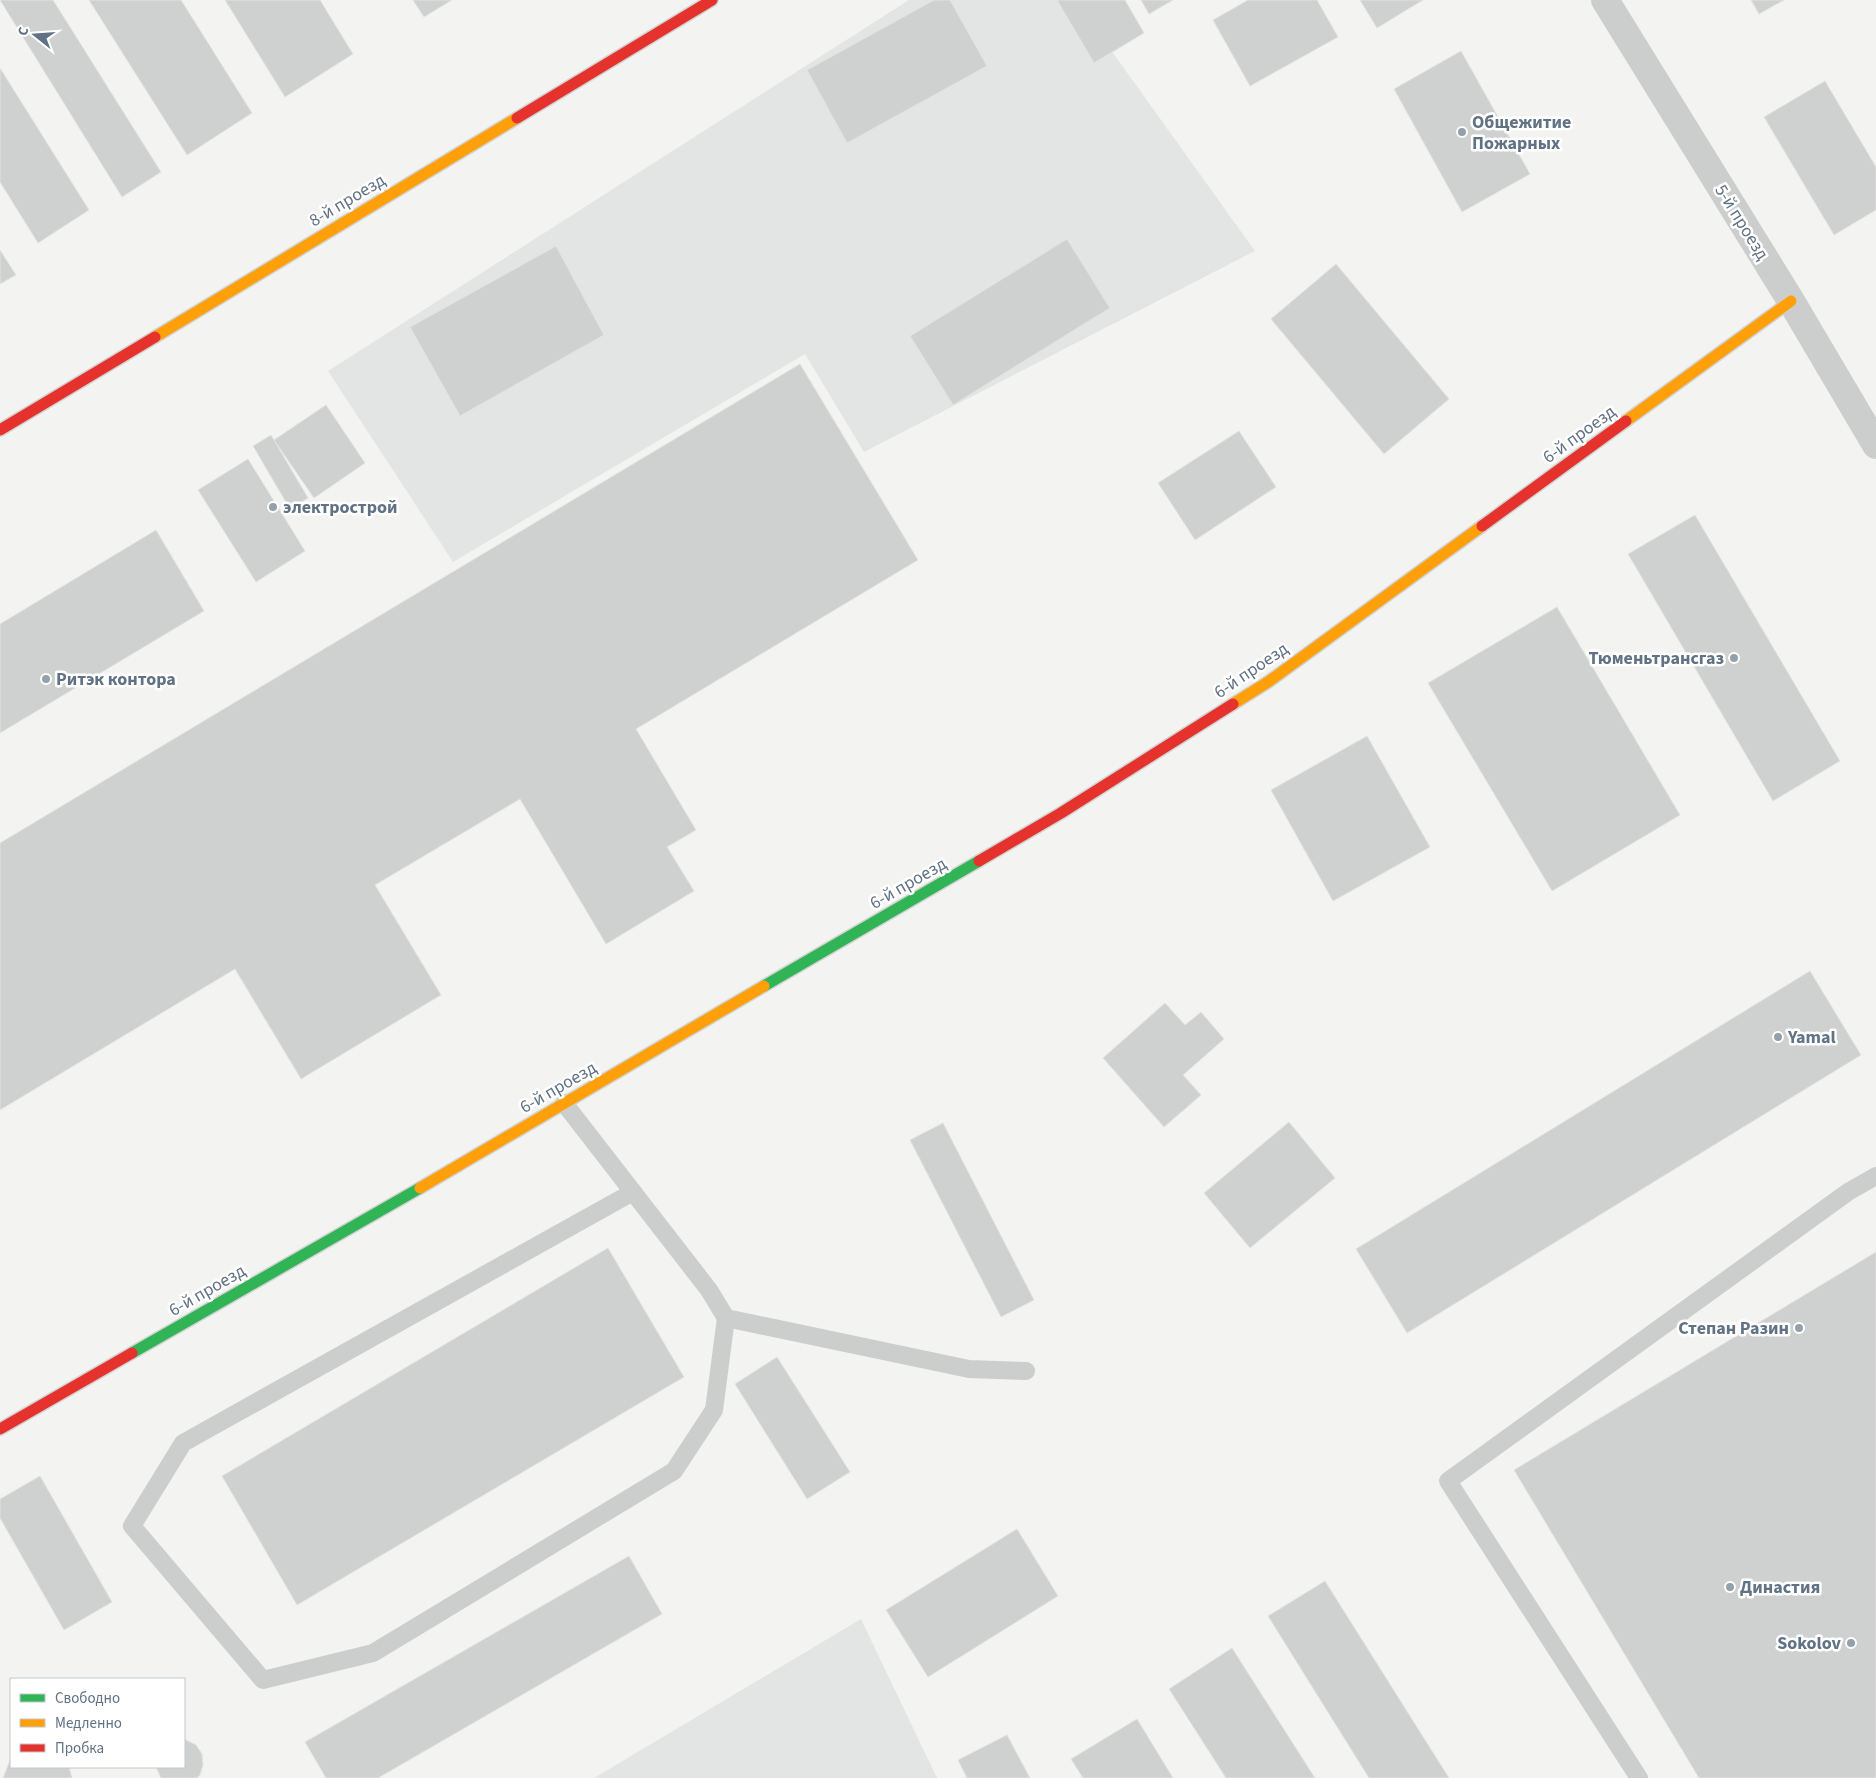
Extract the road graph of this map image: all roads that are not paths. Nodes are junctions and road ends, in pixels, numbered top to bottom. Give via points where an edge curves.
1 (712, 0) edge
2 (1605, 0) edge
3 (1791, 301) junction
4 (0, 430) edge
5 (1876, 445) edge
6 (564, 1103) junction
7 (1876, 1176) edge
8 (633, 1192) junction
9 (726, 1318) junction
10 (1026, 1371) dead end
11 (0, 1429) edge
12 (1638, 1778) edge

1 - 4 street, 8-й проезд
2 - 3 street, 5-й проезд
3 - 5 street, 5-й проезд
3 - 6 street, 6-й проезд via 1268,682 1061,813
6 - 8 lane
6 - 11 street, 6-й проезд
7 - 12 lane via 1848,1192 1448,1481
8 - 9 lane via 709,1290
8 - 9 lane via 183,1443 132,1526 262,1680 372,1653 674,1472 714,1410
9 - 10 lane via 969,1369

